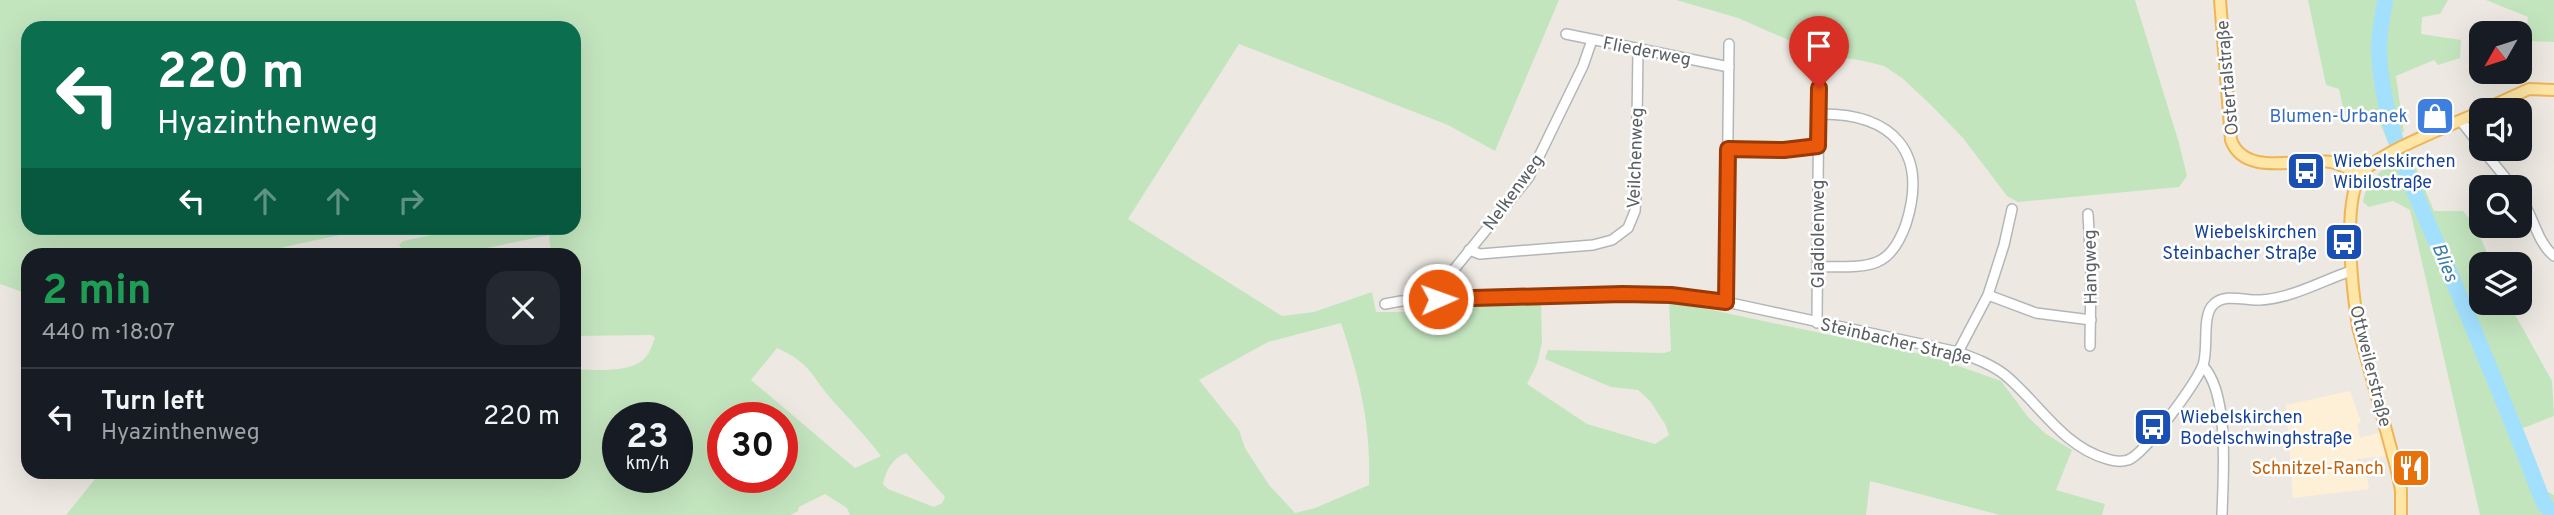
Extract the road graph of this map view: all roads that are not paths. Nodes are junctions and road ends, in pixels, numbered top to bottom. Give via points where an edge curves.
1 (2220, 0) edge
2 (1566, 34) dead end
3 (1592, 40) junction
4 (1729, 44) dead end
5 (1638, 49) junction
6 (1819, 61) dead end
7 (1729, 67) junction
8 (2554, 90) edge
9 (2510, 98) edge
10 (1819, 114) junction
11 (2469, 117) edge
12 (2461, 121) junction
13 (2469, 131) edge
14 (1818, 146) junction
15 (1728, 149) junction
16 (2492, 161) edge
17 (2361, 175) junction
18 (2503, 175) edge
19 (2012, 209) dead end
20 (2088, 214) dead end
21 (2532, 216) edge
22 (1469, 250) junction
23 (2554, 256) edge
24 (1817, 267) junction
25 (2351, 271) junction
26 (1988, 295) junction
27 (1438, 299) junction
28 (1726, 302) junction
29 (1385, 303) dead end
30 (2091, 320) junction
31 (1817, 323) junction
32 (2090, 346) dead end
33 (1958, 352) junction
34 (2203, 366) junction
35 (2222, 515) edge
36 (2401, 515) edge

1 - 17 main road, Ostertalstraße via 2231,140 2239,154 2252,161 2329,162
2 - 3 street, Fliederweg
3 - 5 street, Fliederweg
3 - 22 street, Nelkenweg via 1528,177
4 - 7 street
5 - 7 street, Fliederweg
5 - 22 street, Veilchenweg via 1636,196 1628,228 1612,240 1593,245 1480,254
6 - 10 street, Gladiolenweg
7 - 15 street
8 - 9 main road via 2529,89
10 - 14 street, Gladiolenweg
10 - 24 street via 1857,116 1891,134 1907,155 1913,200 1904,230 1885,257 1865,264
11 - 12 main road
12 - 13 street
12 - 17 main road via 2387,155
14 - 15 street
14 - 24 street, Gladiolenweg
15 - 28 street
16 - 18 street
17 - 25 main road, Ottweilerstraße via 2352,213
19 - 26 street
20 - 30 street, Hangweg
21 - 23 street via 2541,242
22 - 27 street, Nelkenweg
24 - 31 street, Gladiolenweg
25 - 34 street, Steinbacher Straße via 2276,299 2217,301 2208,311
25 - 36 main road, Ottweilerstraße via 2358,327 2401,490
26 - 30 street, Hangweg via 2036,313
26 - 33 street
27 - 28 street, Steinbacher Straße via 1623,294
27 - 29 street, Steinbacher Straße
28 - 31 street, Steinbacher Straße
30 - 32 street, Hangweg
31 - 33 street, Steinbacher Straße
33 - 34 street, Steinbacher Straße via 1996,369 2055,428 2092,453 2117,461 2144,448
34 - 35 street via 2212,379 2223,428

